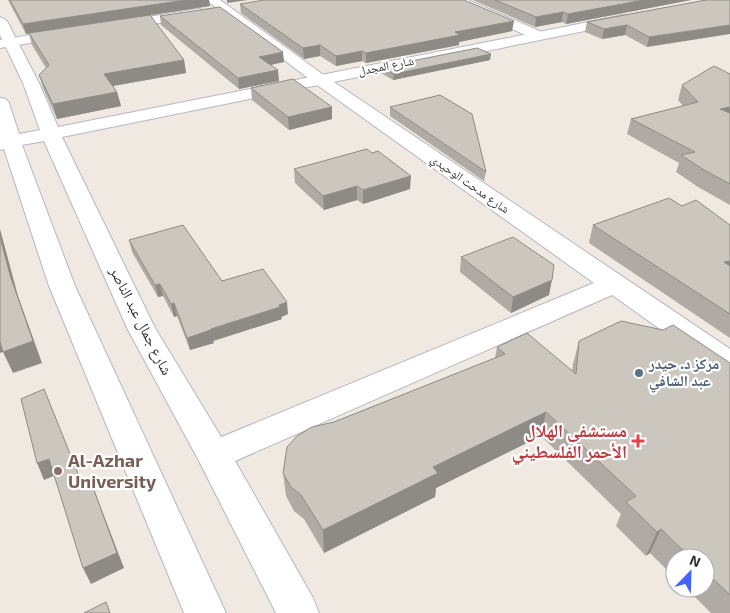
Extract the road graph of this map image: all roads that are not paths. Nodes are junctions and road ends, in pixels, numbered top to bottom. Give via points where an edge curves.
1 (212, 0) edge
2 (458, 0) edge
3 (243, 6) edge
4 (226, 9) junction
5 (634, 17) edge
6 (108, 27) edge
7 (78, 32) edge
8 (3, 35) edge
9 (537, 35) junction
10 (319, 79) junction
11 (0, 103) edge
12 (51, 134) junction
13 (5, 143) edge
14 (614, 284) junction
15 (730, 364) edge
16 (214, 455) junction
17 (204, 613) edge
18 (298, 613) edge

1 - 4 main road, شارع مدحت الوحيدي
2 - 9 main road
3 - 4 main road
4 - 6 main road
4 - 10 main road, شارع مدحت الوحيدي
5 - 9 main road, شارع المجدل
7 - 8 main road
8 - 12 main road, شارع جمال عبد الناصر via 31,84
9 - 10 main road, شارع المجدل
10 - 12 main road, شارع المجدل
10 - 14 main road, شارع مدحت الوحيدي
11 - 13 main road via 9,129
12 - 13 main road, شارع المجدل
12 - 16 main road, شارع جمال عبد الناصر via 141,328
13 - 17 main road via 62,286
14 - 15 main road, شارع مدحت الوحيدي
14 - 16 main road
16 - 18 main road, شارع جمال عبد الناصر

